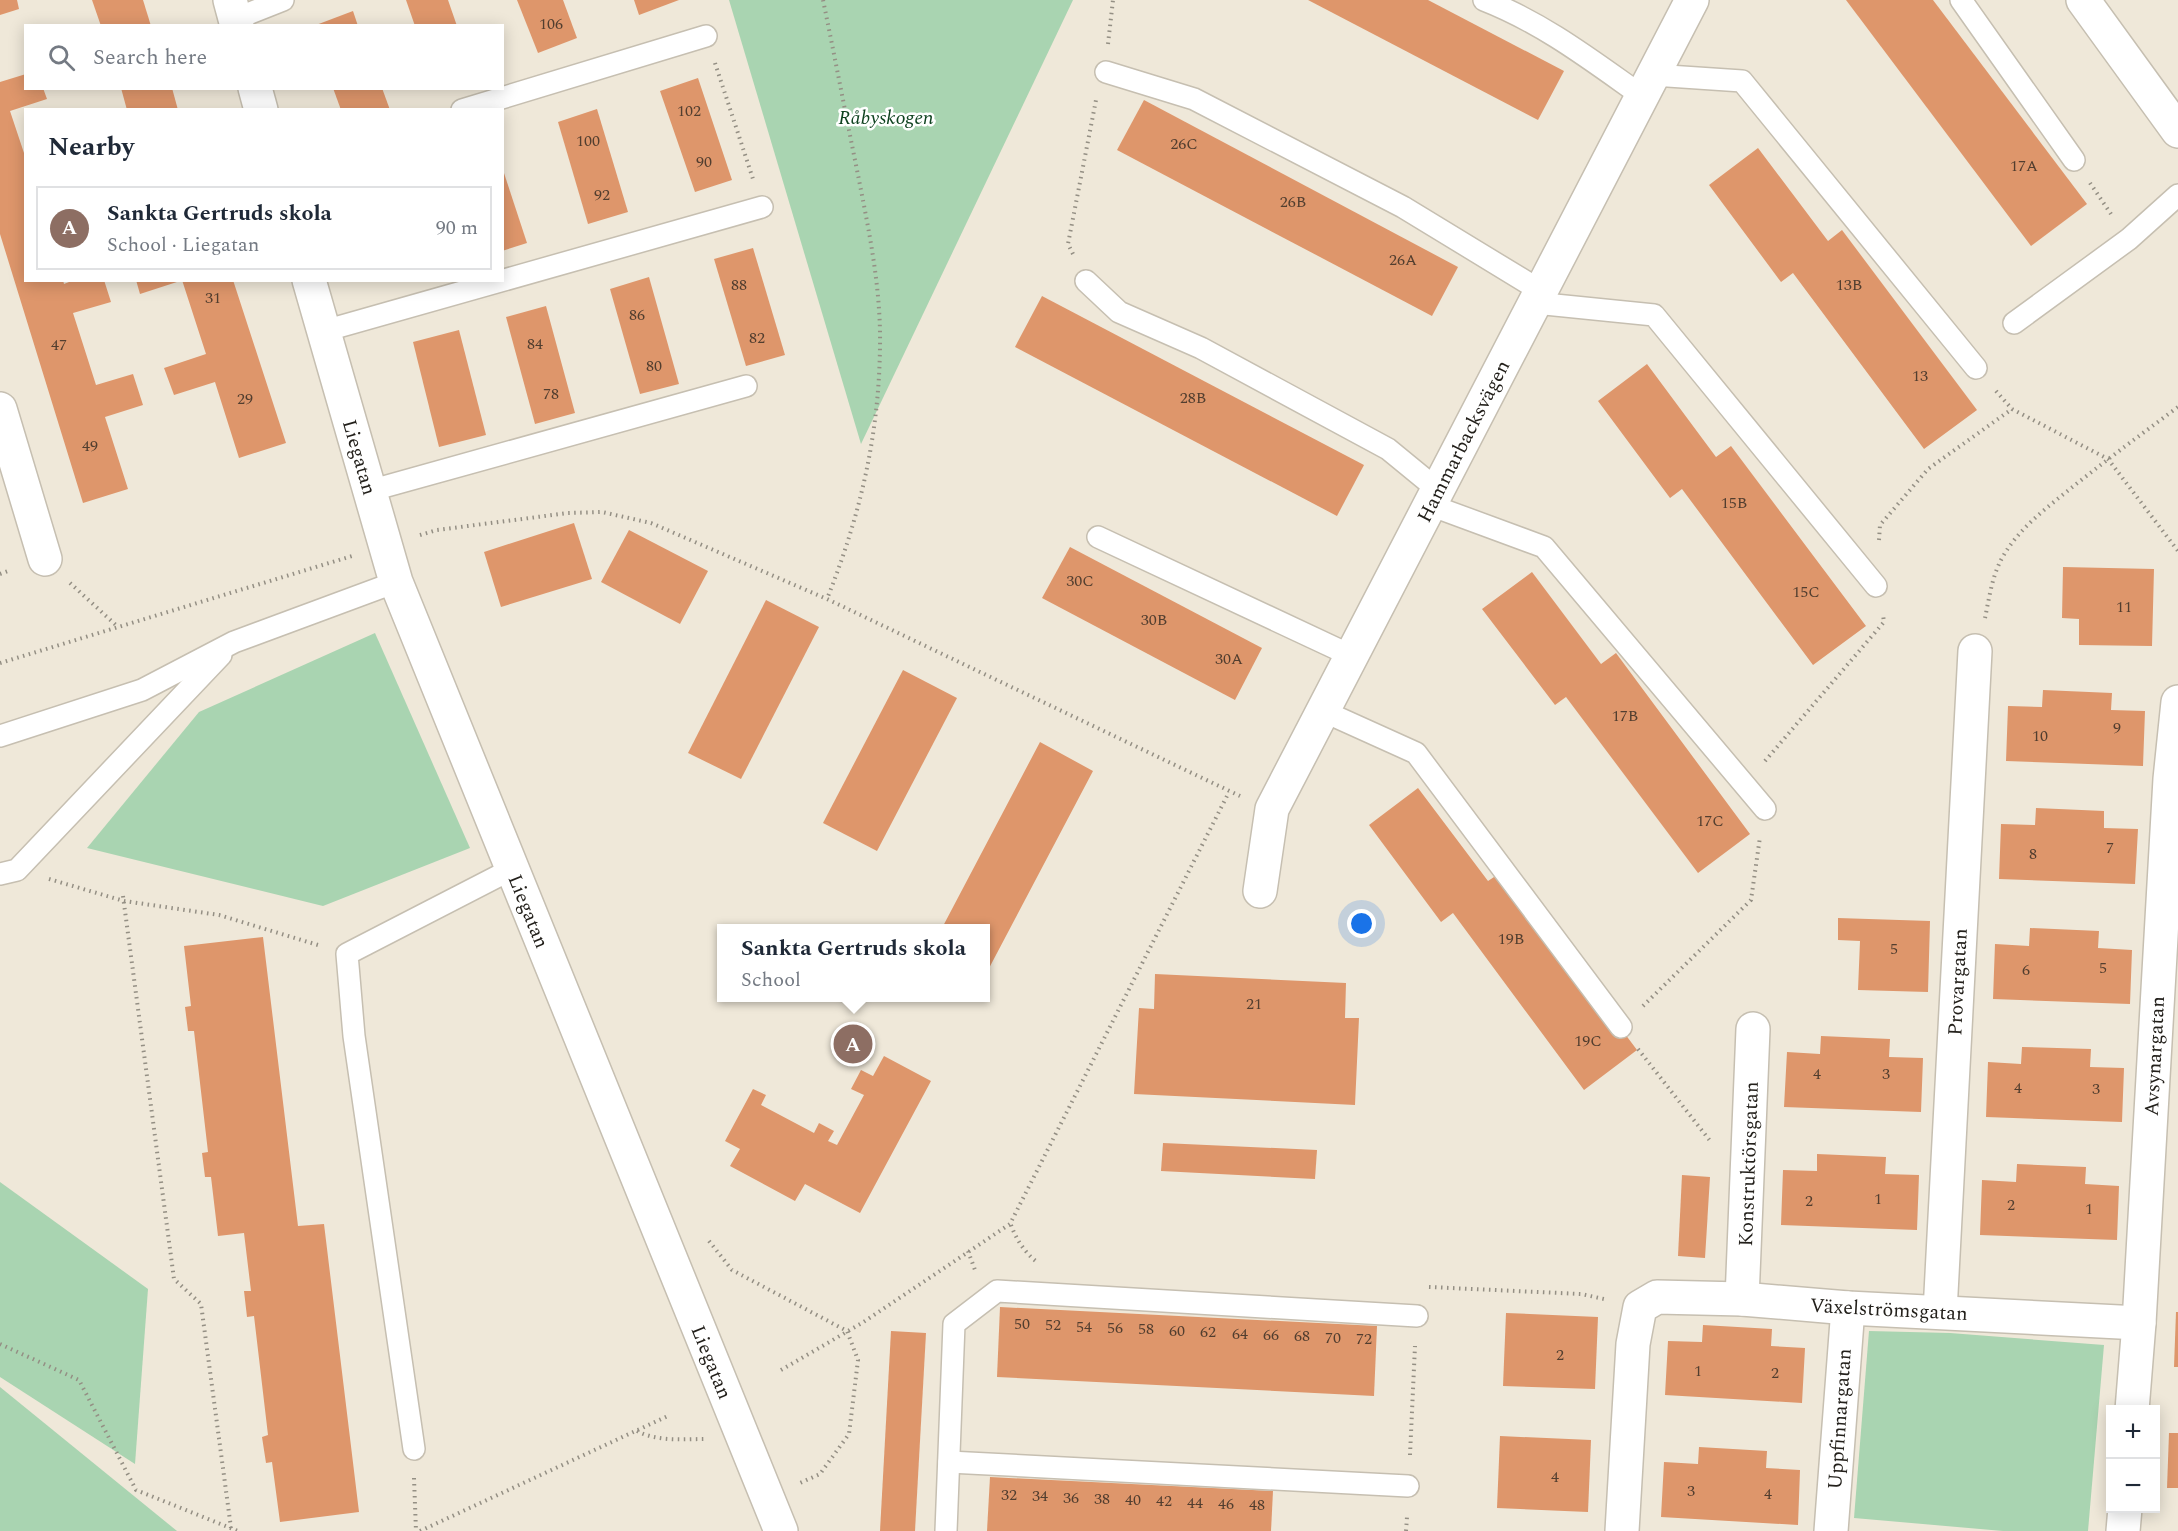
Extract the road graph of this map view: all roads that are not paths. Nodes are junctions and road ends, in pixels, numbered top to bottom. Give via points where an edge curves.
1 (283, 0) edge
2 (1484, 0) edge
3 (1692, 0) edge
4 (1960, 0) edge
5 (2083, 0) edge
6 (234, 15) edge
7 (706, 36) road end
8 (1106, 72) road end
9 (1648, 86) junction
10 (256, 90) edge
11 (260, 108) edge
12 (469, 108) edge
13 (2178, 131) edge
14 (2074, 160) road end
15 (2178, 195) edge
16 (762, 207) road end
17 (504, 280) edge
18 (1086, 281) road end
19 (310, 282) edge
20 (497, 282) edge
21 (1538, 297) junction
22 (2014, 323) dead end
23 (324, 331) junction
24 (1976, 368) road end
25 (746, 386) dead end
26 (0, 409) edge
27 (369, 491) junction
28 (1434, 497) junction
29 (1098, 537) dead end
30 (45, 559) dead end
31 (396, 582) junction
32 (1876, 586) dead end
33 (234, 642) junction
34 (1975, 651) road end
35 (1352, 656) junction
36 (2178, 702) edge
37 (1323, 711) junction
38 (0, 736) edge
39 (1765, 809) dead end
40 (512, 869) junction
41 (8, 872) edge
42 (1260, 891) dead end
43 (1621, 1027) dead end
44 (1753, 1029) dead end
45 (1742, 1299) junction
46 (1848, 1308) junction
47 (1940, 1312) junction
48 (1417, 1316) road end
49 (2139, 1323) junction
50 (2132, 1405) edge
51 (414, 1449) road end
52 (949, 1462) junction
53 (1408, 1486) road end
54 (2125, 1513) edge
55 (781, 1531) edge
56 (946, 1531) edge
57 (1622, 1531) edge
58 (1831, 1531) edge
59 (2123, 1531) edge

1 - 6 lane
2 - 9 lane via 1515,12
3 - 9 street, Hammarbacksvägen
4 - 14 lane
5 - 13 street
7 - 12 lane
8 - 21 lane via 1194,99 1403,207
9 - 21 street, Hammarbacksvägen
9 - 24 lane via 1742,81
10 - 11 street
15 - 22 lane via 2129,239
16 - 17 lane
18 - 28 lane via 1119,312 1201,348 1388,449
19 - 23 street, Liegatan
20 - 23 lane
21 - 28 street, Hammarbacksvägen
21 - 32 lane via 1654,315
23 - 27 street, Liegatan
25 - 27 lane
26 - 30 street
27 - 31 street, Liegatan
28 - 35 street, Hammarbacksvägen
28 - 39 lane via 1544,547
29 - 35 lane
31 - 33 lane
31 - 40 street, Liegatan
33 - 38 lane via 142,690
33 - 41 lane
34 - 47 street, Provargatan
35 - 37 street, Hammarbacksvägen
36 - 49 street, Avsynargatan via 2170,779
37 - 42 street, Hammarbacksvägen via 1272,809
37 - 43 lane via 1416,753
40 - 51 lane via 347,954 354,1036
40 - 55 street, Liegatan
44 - 45 street, Konstruktörsgatan
45 - 46 street, Växelströmsgatan
45 - 57 street, Växelströmsgatan via 1657,1297 1640,1307 1633,1344
46 - 47 street, Växelströmsgatan
46 - 58 street, Uppfinnargatan
47 - 49 street, Växelströmsgatan
48 - 52 lane via 997,1291 954,1324
49 - 50 street, Avsynargatan
52 - 53 lane
52 - 56 lane
54 - 59 street

